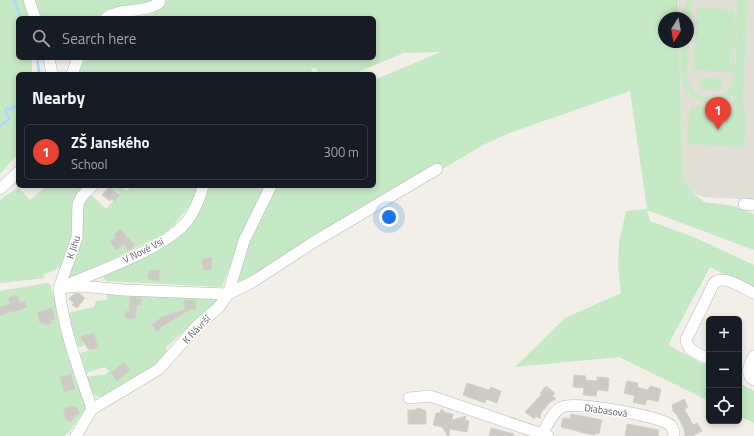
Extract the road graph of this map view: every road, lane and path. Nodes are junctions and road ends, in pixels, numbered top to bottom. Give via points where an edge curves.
1 (29, 0) edge
2 (160, 0) edge
3 (34, 16) edge
4 (111, 16) edge
5 (49, 60) edge
6 (77, 60) edge
7 (52, 72) edge
8 (73, 72) edge
9 (437, 169) dead end
10 (16, 174) edge
11 (90, 188) edge
12 (202, 188) edge
13 (270, 188) edge
14 (0, 189) edge
15 (59, 288) junction
16 (754, 293) edge
17 (228, 294) junction
18 (754, 356) edge
19 (706, 358) edge
20 (754, 380) edge
21 (409, 398) dead end
22 (92, 409) junction
23 (546, 435) edge
24 (76, 436) edge
25 (674, 436) edge

1 - 3 street
2 - 4 street via 152,8
5 - 7 street
6 - 8 street
9 - 17 street via 312,243 254,281
10 - 14 street
11 - 15 street, K Jihu via 78,204 77,238
12 - 15 street, V Nové Vsi via 188,220 178,231 141,252
13 - 17 street, K Návrší via 244,241
15 - 17 street via 80,286
15 - 22 street via 68,331
16 - 19 street via 725,279 714,283 686,340 690,350
17 - 22 street, K Návrší via 219,307 197,326 159,370
18 - 20 street via 748,370
21 - 23 street via 430,396
22 - 24 street, K Návrší
23 - 25 street, Diabasová via 556,412 569,404 663,420 670,425

